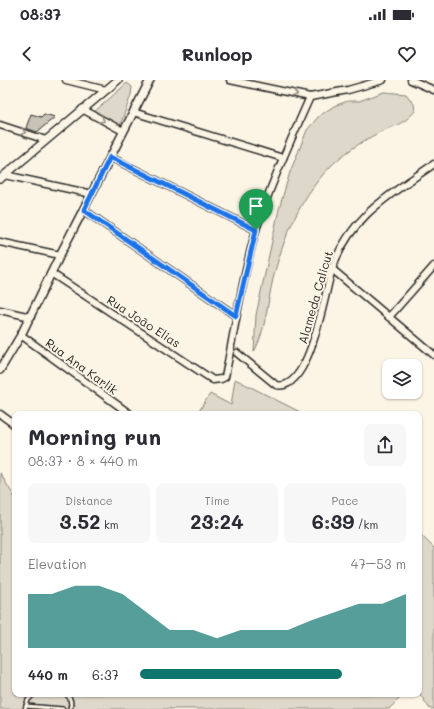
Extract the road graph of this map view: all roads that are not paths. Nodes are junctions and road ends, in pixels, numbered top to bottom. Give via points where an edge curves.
1 (66, 80) edge
2 (118, 80) edge
3 (141, 80) edge
4 (150, 80) edge
5 (230, 80) edge
6 (383, 80) edge
7 (411, 80) edge
8 (145, 89) junction
9 (106, 90) junction
10 (434, 90) edge
11 (310, 97) junction
12 (82, 109) junction
13 (133, 112) junction
14 (0, 125) edge
15 (123, 131) junction
16 (46, 140) junction
17 (110, 157) junction
18 (283, 158) junction
19 (434, 164) edge
20 (3, 177) edge
21 (92, 194) junction
22 (84, 210) junction
23 (256, 230) junction
24 (0, 242) edge
25 (60, 255) junction
26 (434, 266) edge
27 (332, 269) junction
28 (51, 273) junction
29 (0, 310) edge
30 (236, 316) junction
31 (31, 317) junction
32 (389, 317) junction
33 (21, 335) junction
34 (237, 353) dead end
35 (434, 355) edge
36 (0, 370) edge
37 (126, 411) edge
38 (0, 414) edge
39 (12, 423) edge
40 (31, 697) edge
41 (70, 697) edge
42 (26, 708) edge
43 (63, 709) edge
44 (70, 709) edge

1 - 9 street
2 - 9 street
3 - 8 street
4 - 8 street
5 -> 11 street
6 - 11 street
7 - 10 street
8 - 13 street
9 - 12 street
11 - 18 street
12 -> 15 street
12 - 16 street
13 - 15 street
13 - 18 street
14 -> 16 street
15 - 17 street
16 - 20 street
17 - 21 street
17 - 23 street
18 - 23 street
19 - 27 street, Alameda Calicut via 368,212 341,247
20 - 21 street
21 - 22 street
22 - 25 street
22 - 30 street
23 - 30 street
24 - 25 street
25 - 28 street
26 - 32 street
27 - 32 street
27 - 34 street, Alameda Calicut via 310,352 303,368 289,382 281,386 276,385
28 - 30 street, Rua João Elias via 214,380 225,377
28 - 31 street
29 - 31 street
31 - 33 street
32 - 35 street
33 - 36 street
33 - 37 street, Rua Ana Karlik
38 - 39 street
40 - 42 lane
41 - 44 lane
42 - 43 lane

